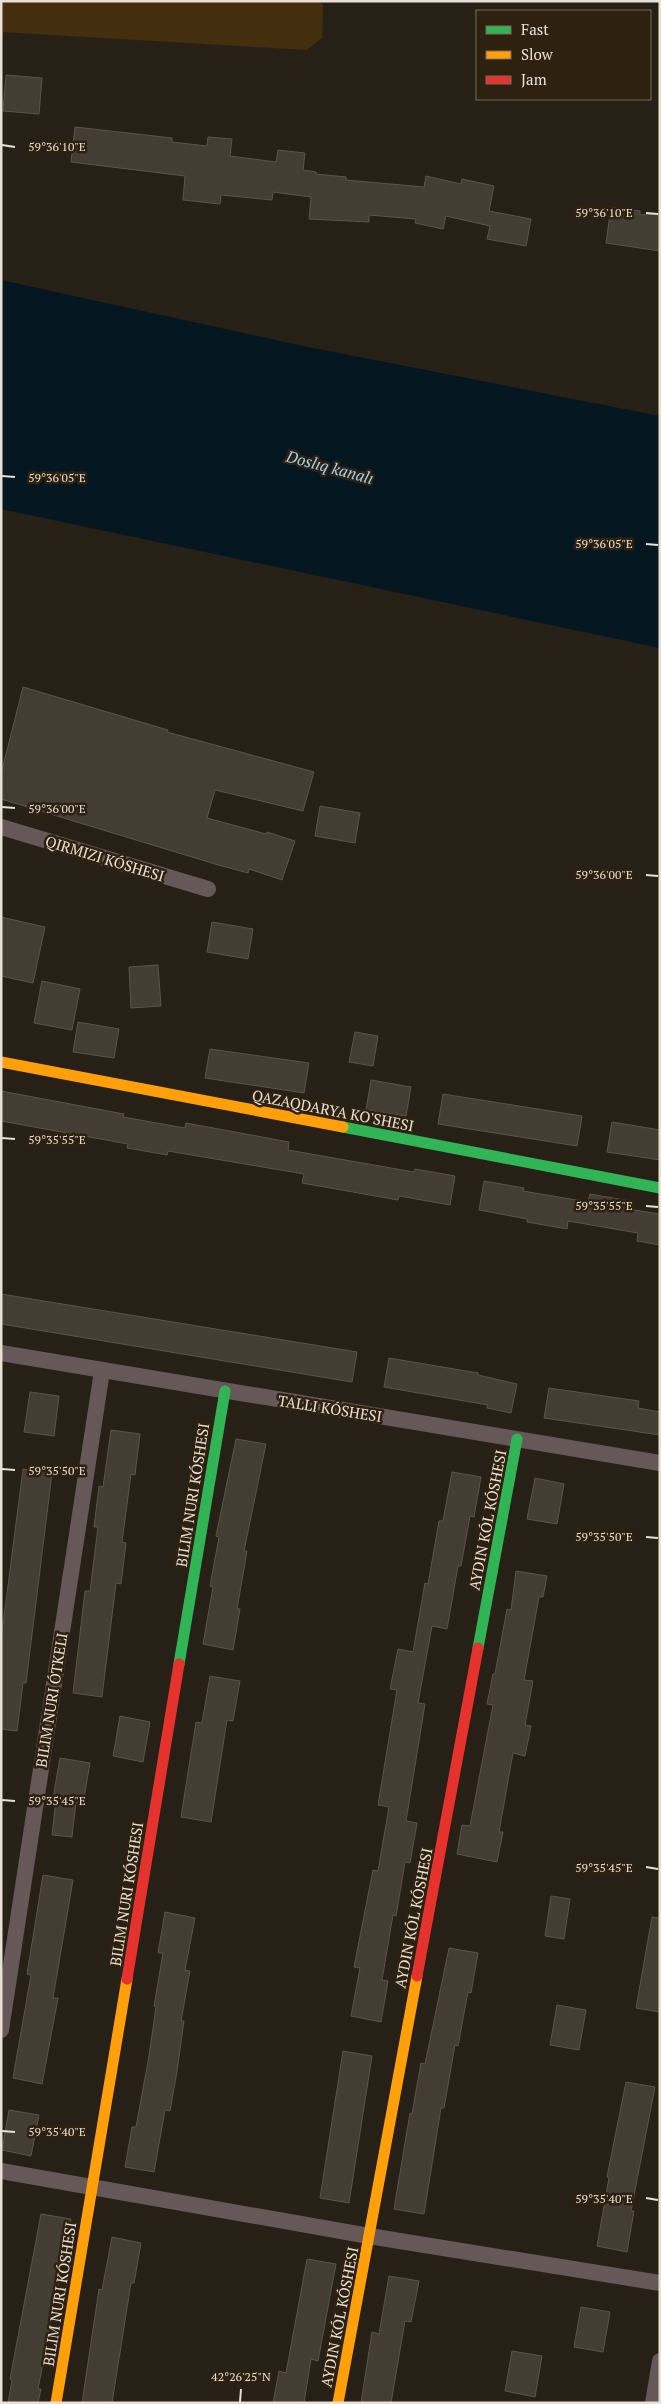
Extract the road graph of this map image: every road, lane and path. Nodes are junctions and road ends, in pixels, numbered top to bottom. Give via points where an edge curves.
1 (1, 827) edge
2 (208, 889) dead end
3 (1, 1062) edge
4 (660, 1188) edge
5 (1, 1353) edge
6 (102, 1371) junction
7 (225, 1391) junction
8 (517, 1439) junction
9 (660, 1463) edge
10 (1, 2030) edge
11 (1, 2172) edge
12 (92, 2187) junction
13 (369, 2236) junction
14 (660, 2284) edge
15 (660, 2361) edge
16 (56, 2403) edge
17 (338, 2403) edge
18 (652, 2403) edge

1 - 2 street
3 - 4 street, QAZAQDARYA KO'SHESI
5 - 6 street
6 - 7 street
6 - 10 street
7 - 8 street
7 - 12 street
8 - 9 street
8 - 13 street
11 - 12 street
12 - 13 street
12 - 16 street
13 - 14 street
13 - 17 street
15 - 18 street

